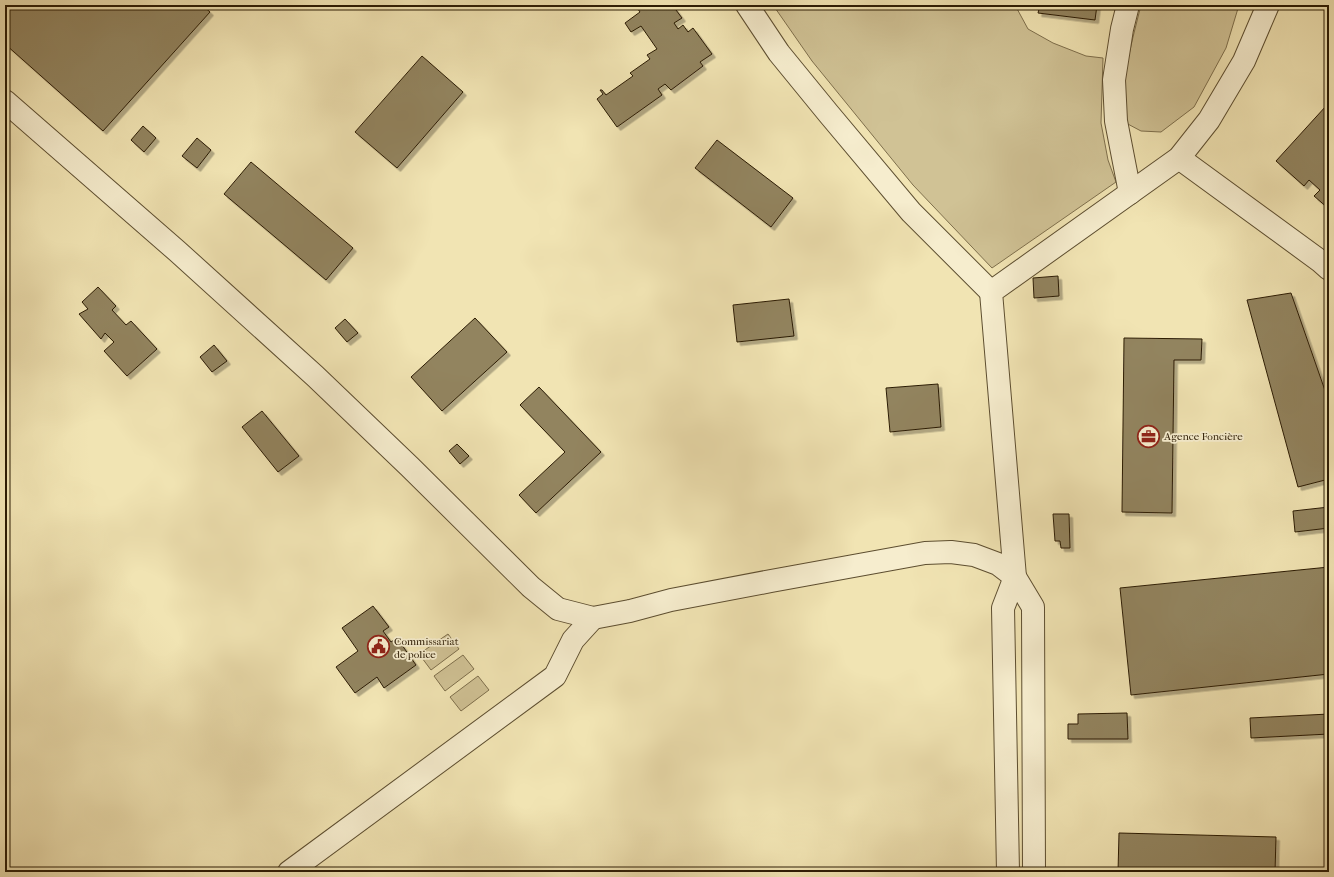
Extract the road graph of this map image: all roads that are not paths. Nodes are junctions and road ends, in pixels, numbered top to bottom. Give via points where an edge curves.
1 (747, 5) edge
2 (1128, 5) edge
3 (1268, 5) edge
4 (5, 101) edge
5 (1179, 158) junction
6 (1130, 193) junction
7 (1329, 269) edge
8 (990, 292) junction
9 (1015, 577) junction
10 (593, 618) junction
11 (289, 872) edge
12 (1008, 872) edge
13 (1034, 872) edge

1 - 8 street via 779,53 911,212
2 - 6 street via 1114,80 1116,121
3 - 5 street via 1240,68 1209,120
4 - 10 street via 178,251 315,376 531,588 558,609
5 - 6 street
5 - 7 street
6 - 8 street
8 - 9 street
9 - 10 street via 998,564 974,555 951,552 925,553 725,590
9 - 12 street via 1003,608
9 - 13 street via 1033,607
10 - 11 street via 573,640 554,676

